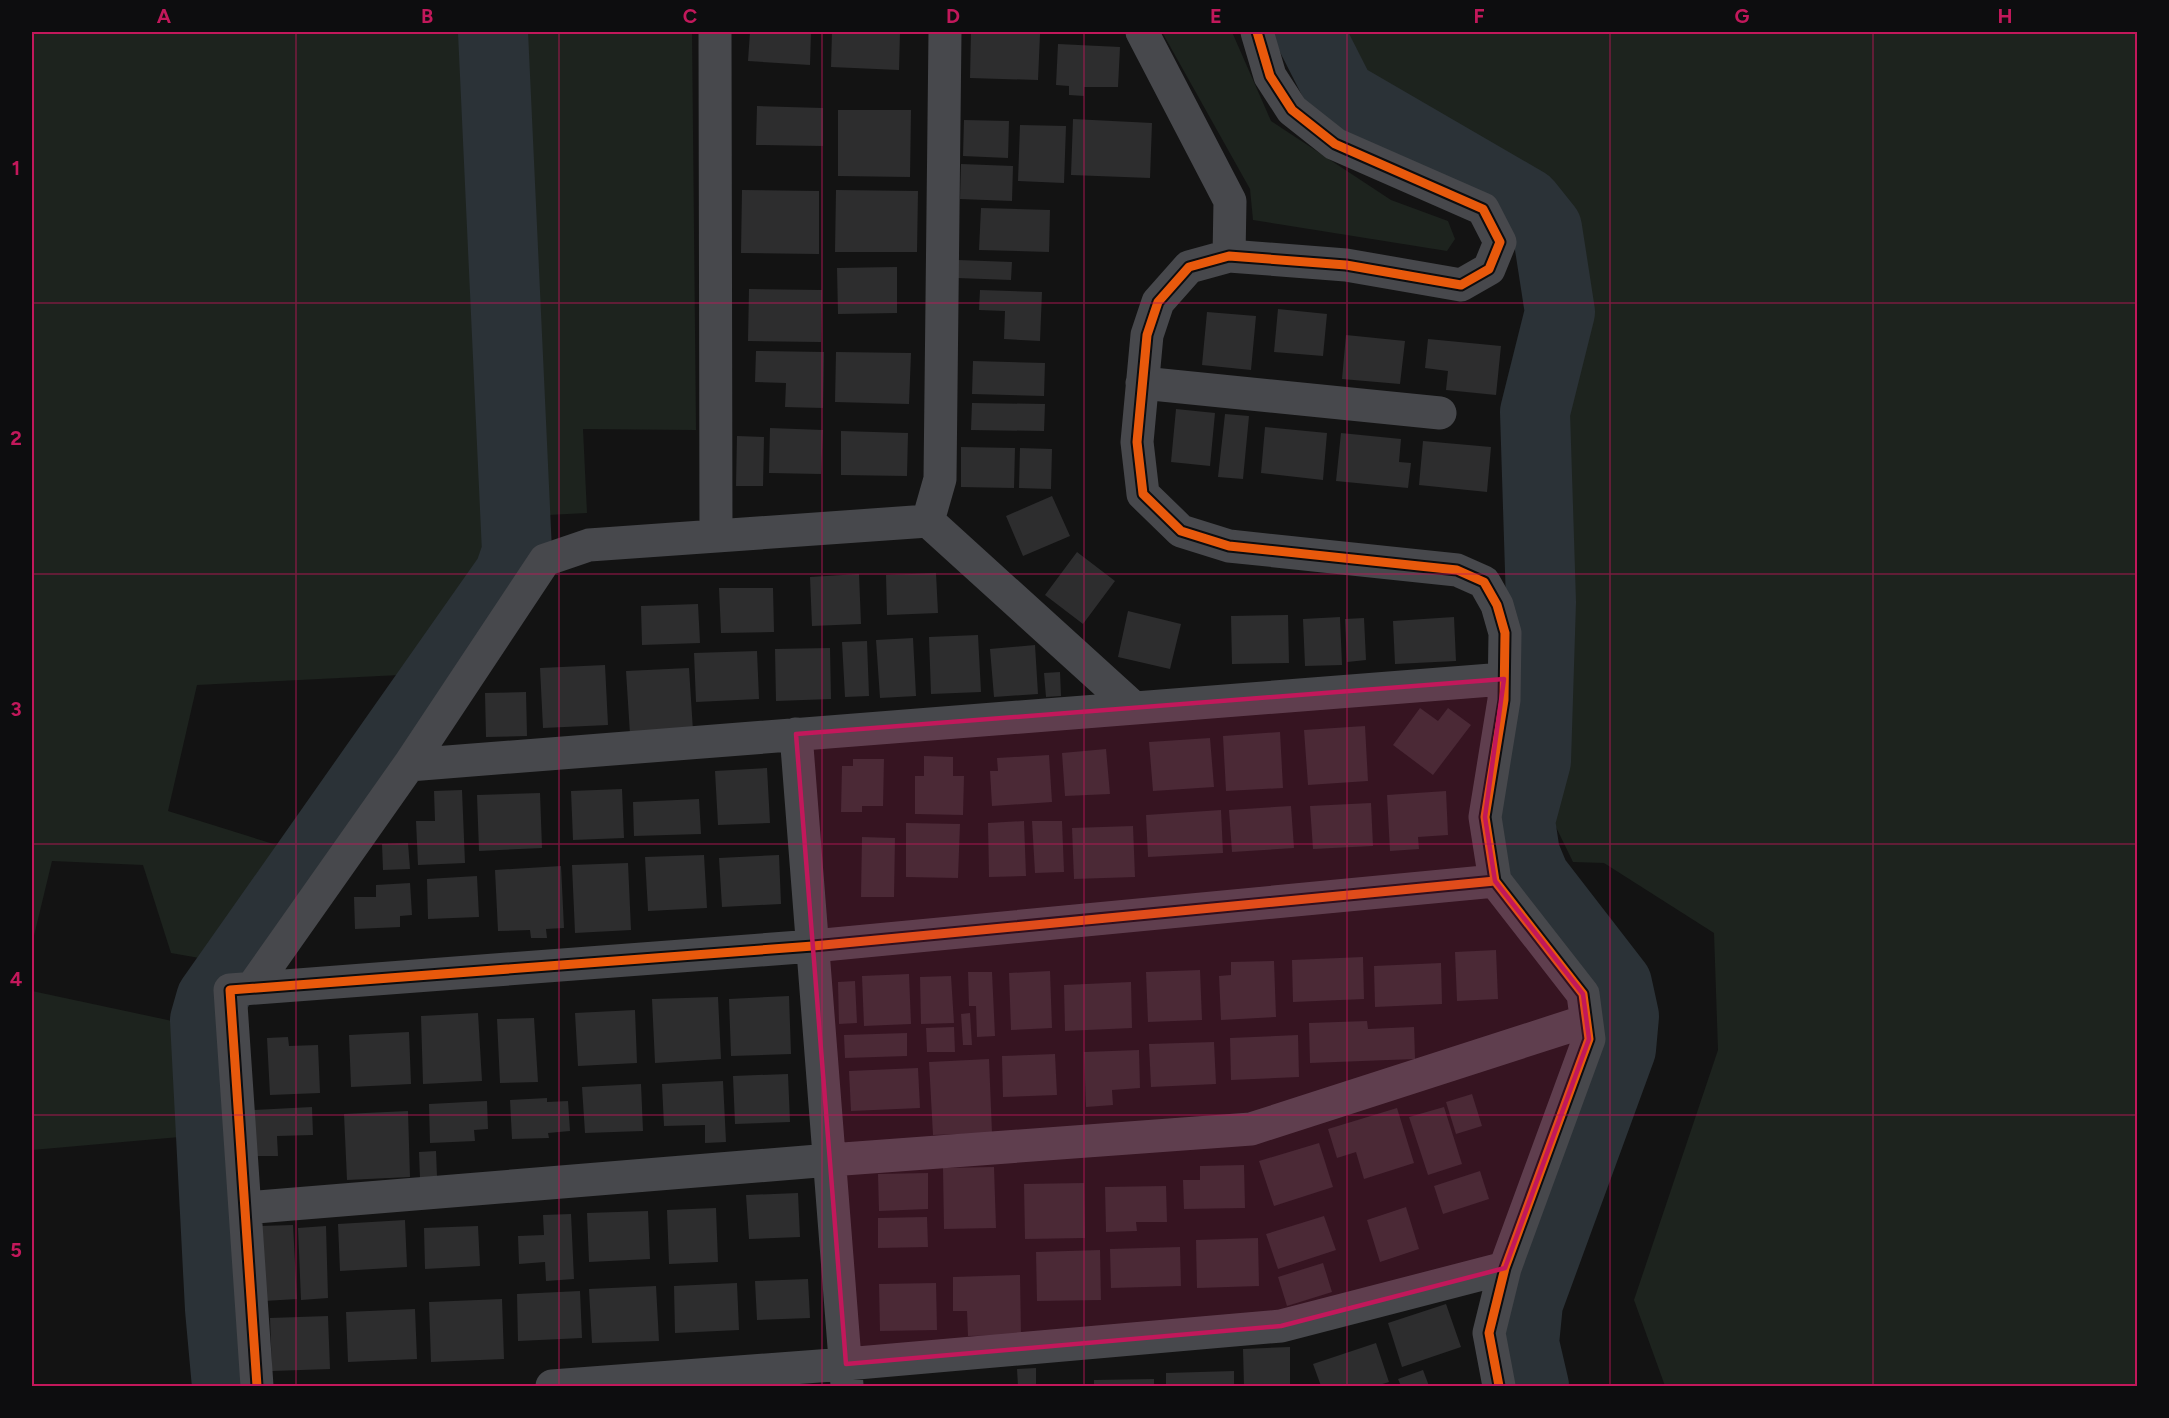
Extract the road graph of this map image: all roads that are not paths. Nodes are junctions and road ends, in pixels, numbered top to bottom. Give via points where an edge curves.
1 (715, 32) edge
2 (945, 32) edge
3 (1142, 32) edge
4 (1257, 32) edge
5 (1229, 256) junction
6 (1142, 383) junction
7 (1440, 413) dead end
8 (928, 521) junction
9 (716, 536) junction
10 (1504, 679) junction
11 (1134, 708) junction
12 (796, 734) junction
13 (409, 765) junction
14 (1495, 881) junction
15 (813, 946) junction
16 (252, 988) junction
17 (1586, 1021) junction
18 (830, 1160) junction
19 (245, 1208) junction
20 (1505, 1268) junction
21 (847, 1375) edge
22 (257, 1386) edge
23 (552, 1386) edge
24 (1499, 1386) edge

1 - 9 street
2 - 8 street via 940,479
3 - 5 street via 1230,201
4 - 5 street via 1270,76 1292,110 1335,144 1483,209 1500,242 1489,269 1461,285 1346,265
5 - 6 street via 1189,267 1158,302 1147,335
6 - 7 street
6 - 10 street via 1137,442 1143,494 1181,531 1229,546 1457,570 1484,582 1505,633
8 - 9 street
8 - 11 street
9 - 13 street via 589,545 545,560
10 - 11 street
10 - 14 street via 1485,817
11 - 12 street
12 - 13 street
12 - 15 street
13 - 16 street
14 - 15 street
14 - 17 street via 1583,994
15 - 16 street
15 - 18 street
16 - 19 street via 230,990
17 - 18 street via 1251,1130
17 - 20 street via 1588,1038
18 - 19 street
18 - 21 street
19 - 22 street
20 - 21 street via 1281,1326
20 - 24 street via 1489,1333
21 - 23 street

